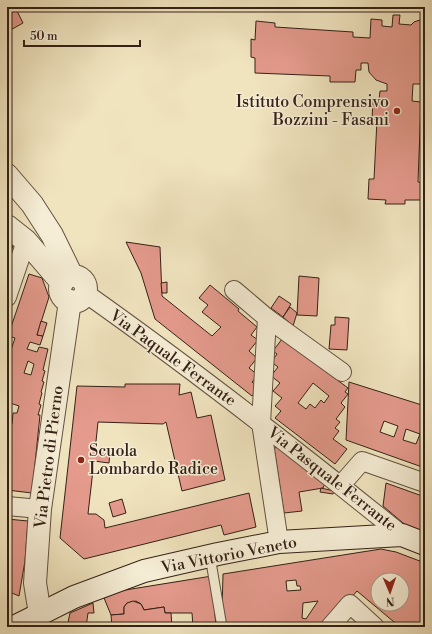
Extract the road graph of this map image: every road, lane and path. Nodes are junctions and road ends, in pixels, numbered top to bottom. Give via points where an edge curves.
1 (7, 175) edge
2 (7, 226) edge
3 (26, 241) junction
4 (72, 288) junction
5 (234, 290) dead end
6 (7, 297) edge
7 (267, 318) junction
8 (342, 372) dead end
9 (261, 423) junction
10 (425, 483) edge
11 (341, 486) junction
12 (7, 506) edge
13 (40, 509) junction
14 (402, 535) junction
15 (279, 542) junction
16 (425, 544) edge
17 (210, 556) junction
18 (39, 621) edge
19 (14, 627) edge
20 (222, 627) edge
21 (330, 627) edge
22 (375, 627) edge

1 - 4 street via 32,204 52,235
2 - 3 street
3 - 4 street
3 - 6 street
4 - 9 street, Via Paquale Ferrante via 146,336
4 - 13 street, Via Pietro di Pierno
5 - 7 street
7 - 8 street
7 - 9 street
9 - 11 street, Via Pasquale Ferrante
9 - 15 street
10 - 11 street via 362,461
11 - 14 street, Via Pasquale Ferrante
12 - 13 street
13 - 18 street, Via Pietro di Pierno via 36,583
14 - 15 street, Via Vittorio Veneto
14 - 16 street, Via Vittorio Veneto
15 - 17 street, Via Vittorio Veneto
17 - 18 street, Via Vittorio Veneto via 144,571 74,597
17 - 20 lane
18 - 19 street, Via Vittorio Veneto
21 - 22 street via 350,604

